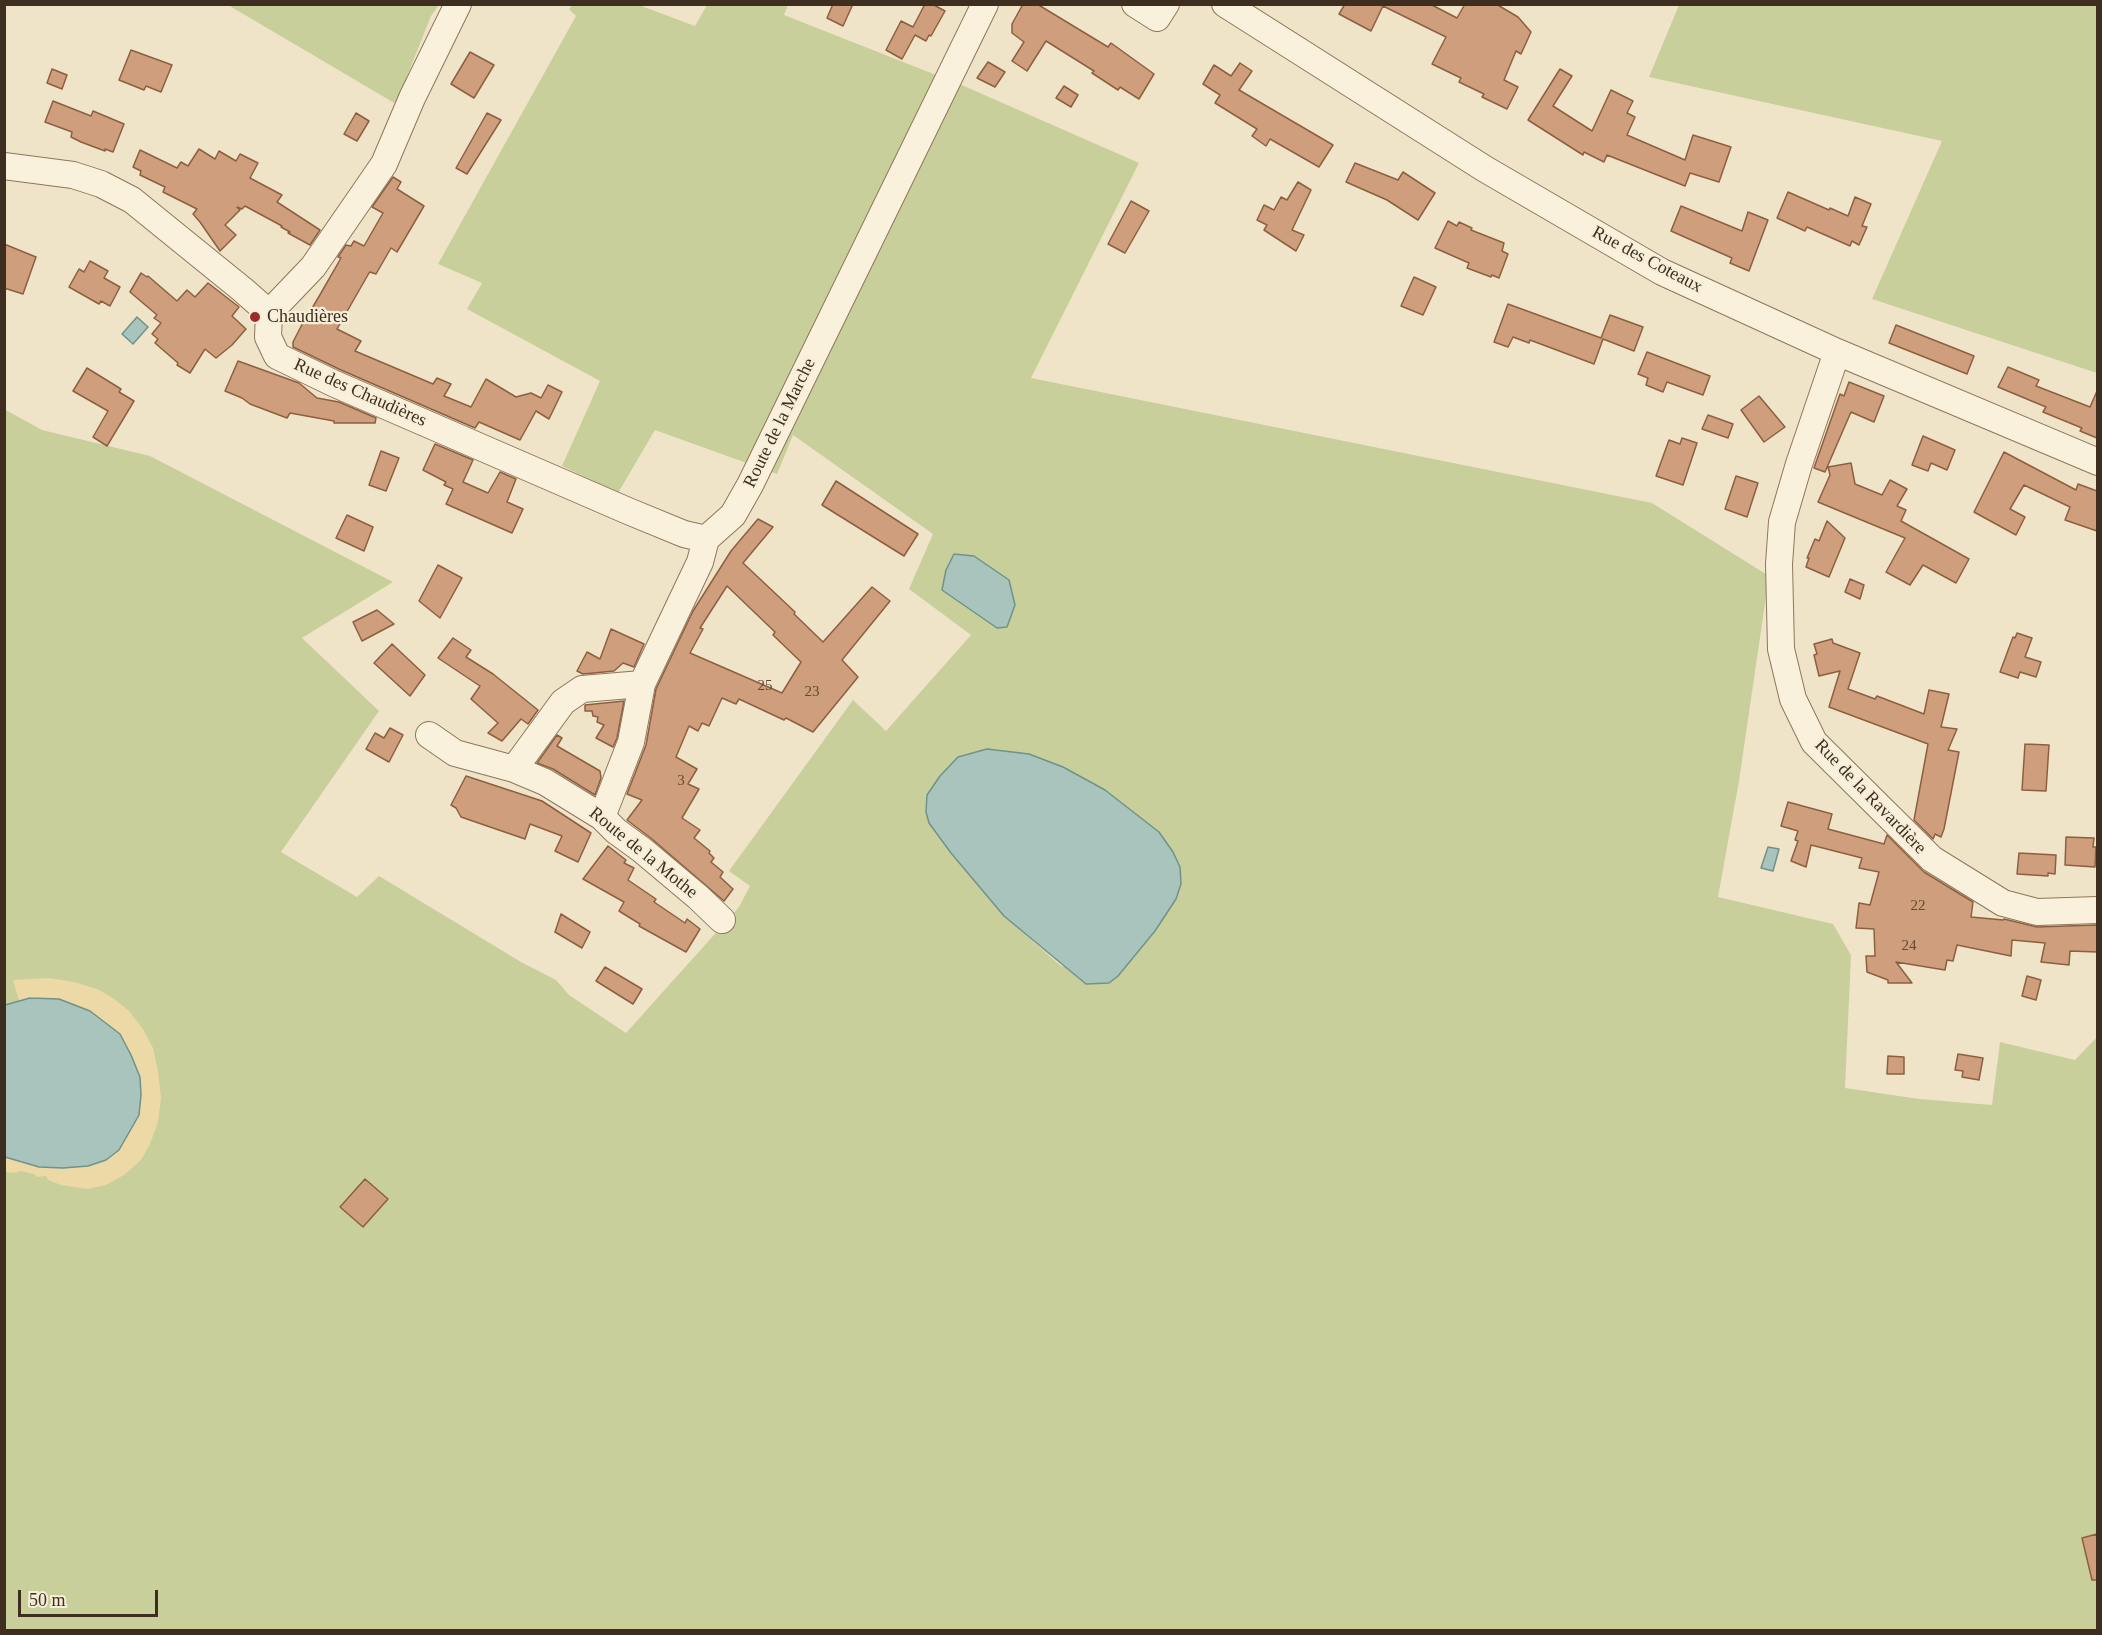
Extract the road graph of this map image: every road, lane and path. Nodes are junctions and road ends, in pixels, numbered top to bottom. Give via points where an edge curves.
1 (458, 4) edge
2 (985, 4) edge
3 (1136, 4) edge
4 (1166, 4) edge
5 (1225, 4) edge
6 (4, 166) edge
7 (269, 313) junction
8 (1837, 352) junction
9 (2097, 462) edge
10 (706, 539) junction
11 (642, 684) junction
12 (429, 735) dead end
13 (514, 770) junction
14 (602, 817) junction
15 (2097, 910) edge
16 (722, 920) dead end

1 - 7 street via 384,164 313,267
2 - 10 street, Route de la Marche via 750,485 733,516
3 - 4 street via 1157,18
5 - 8 street, Rue des Coteaux via 1476,163 1662,272
6 - 7 street via 73,175 132,200
7 - 10 street, Rue des Chaudières via 268,337 277,356 628,511
8 - 9 street, Rue des Coteaux
8 - 15 street, Rue de la Ravardière via 1782,522 1781,649 1793,699 1814,742 1932,859 2003,903 2037,912
10 - 11 street via 700,562
11 - 13 street via 582,689 563,702
11 - 14 street via 632,742
12 - 13 street, Route de la Mothe via 455,753
13 - 14 street, Route de la Mothe via 545,782
14 - 16 street, Route de la Mothe

